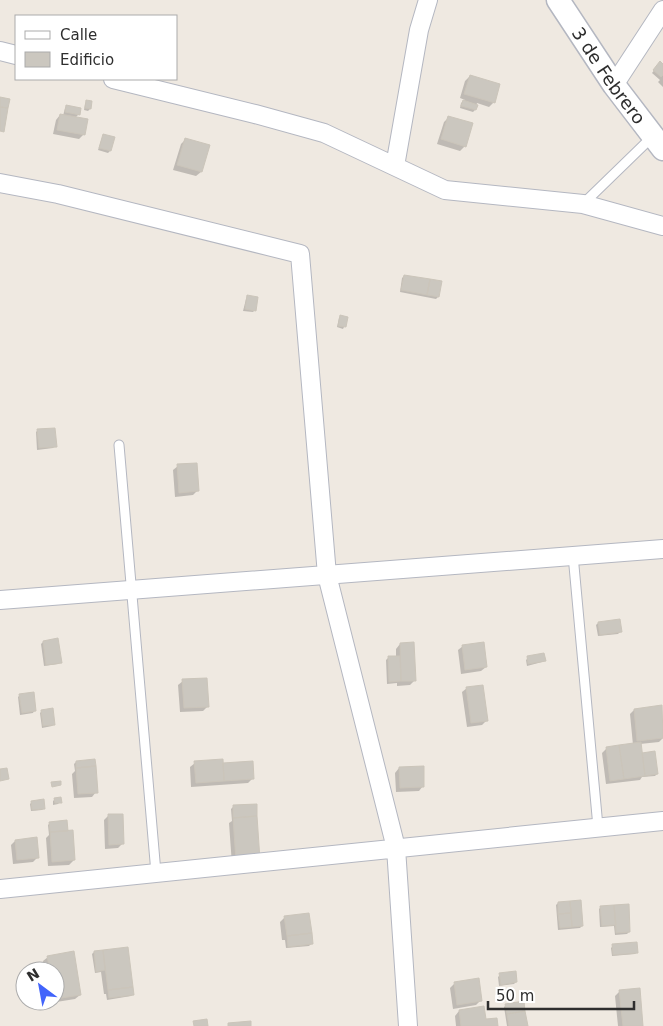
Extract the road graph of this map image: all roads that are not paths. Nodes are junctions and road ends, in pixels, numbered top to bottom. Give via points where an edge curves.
1 (428, 0) edge
2 (558, 0) edge
3 (663, 10) edge
4 (0, 51) edge
5 (15, 55) edge
6 (117, 80) edge
7 (614, 85) junction
8 (658, 143) edge
9 (395, 166) junction
10 (0, 183) edge
11 (583, 204) junction
12 (663, 226) edge
13 (119, 445) dead end
14 (663, 548) edge
15 (573, 555) junction
16 (327, 574) junction
17 (132, 590) junction
18 (0, 600) edge
19 (663, 821) edge
20 (598, 828) junction
21 (396, 848) junction
22 (156, 873) junction
23 (0, 890) edge
24 (408, 1026) edge

1 - 9 street via 419,30
2 - 7 street, 3 de Febrero
3 - 7 street
4 - 5 street
6 - 9 street via 324,133
7 - 8 street, 3 de Febrero
8 - 11 lane
9 - 11 street via 445,190
10 - 16 street via 58,194 300,254
11 - 12 street
13 - 17 lane
14 - 15 street
15 - 16 street
15 - 20 lane
16 - 17 street
16 - 21 street
17 - 18 street
17 - 22 lane
19 - 20 street
20 - 21 street
21 - 22 street
21 - 24 street
22 - 23 street

